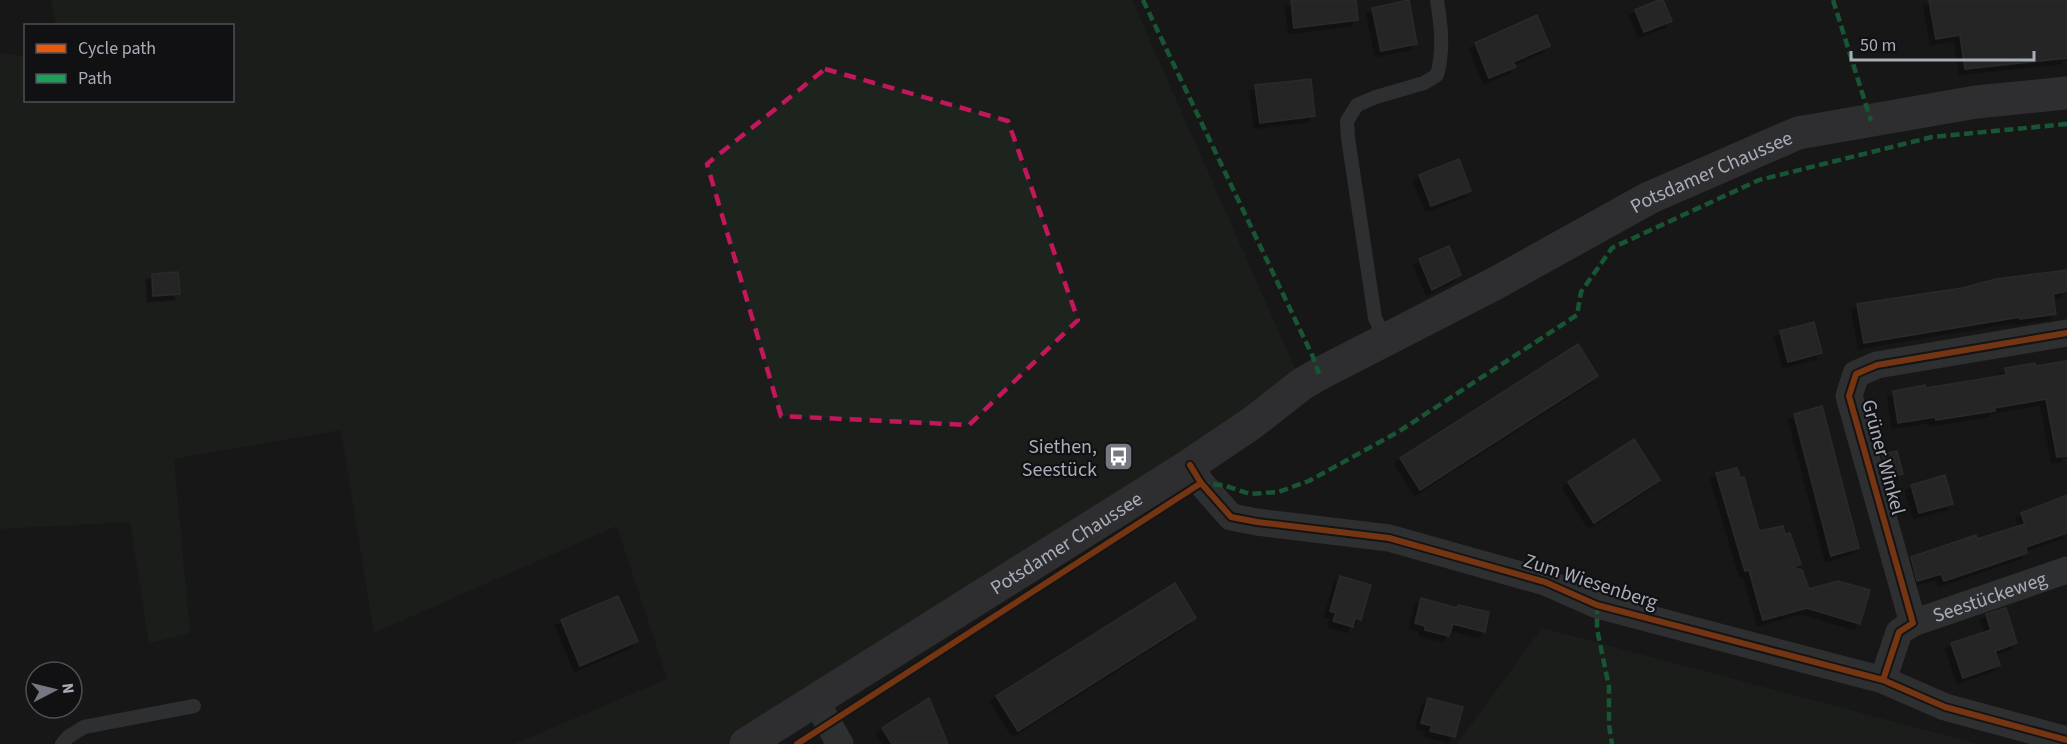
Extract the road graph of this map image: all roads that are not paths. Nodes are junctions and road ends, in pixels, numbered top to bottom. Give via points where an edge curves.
1 (1437, 0) edge
2 (2067, 93) edge
3 (2067, 333) edge
4 (1386, 340) junction
5 (1190, 465) junction
6 (2067, 570) edge
7 (1913, 623) junction
8 (1883, 680) junction
9 (815, 700) junction
10 (194, 706) dead end
11 (2067, 740) edge
12 (62, 744) edge
13 (746, 744) edge
14 (840, 744) edge

1 - 4 lane via 1441,30 1437,75 1357,105 1347,121 1375,318
2 - 4 main road, Potsdamer Chaussee via 1976,102 1798,134 1649,198
3 - 7 street, Grüner Winkel via 1877,365 1856,374 1849,396
4 - 5 main road, Potsdamer Chaussee via 1302,384
5 - 8 street, Zum Wiesenberg via 1232,517 1389,538 1545,582 1597,605
5 - 9 main road, Potsdamer Chaussee
6 - 7 street, Seestückeweg
7 - 8 street via 1899,632
8 - 11 street, Zum Wiesenberg via 1945,707
9 - 13 main road, Potsdamer Chaussee
9 - 14 street
10 - 12 lane via 84,727

